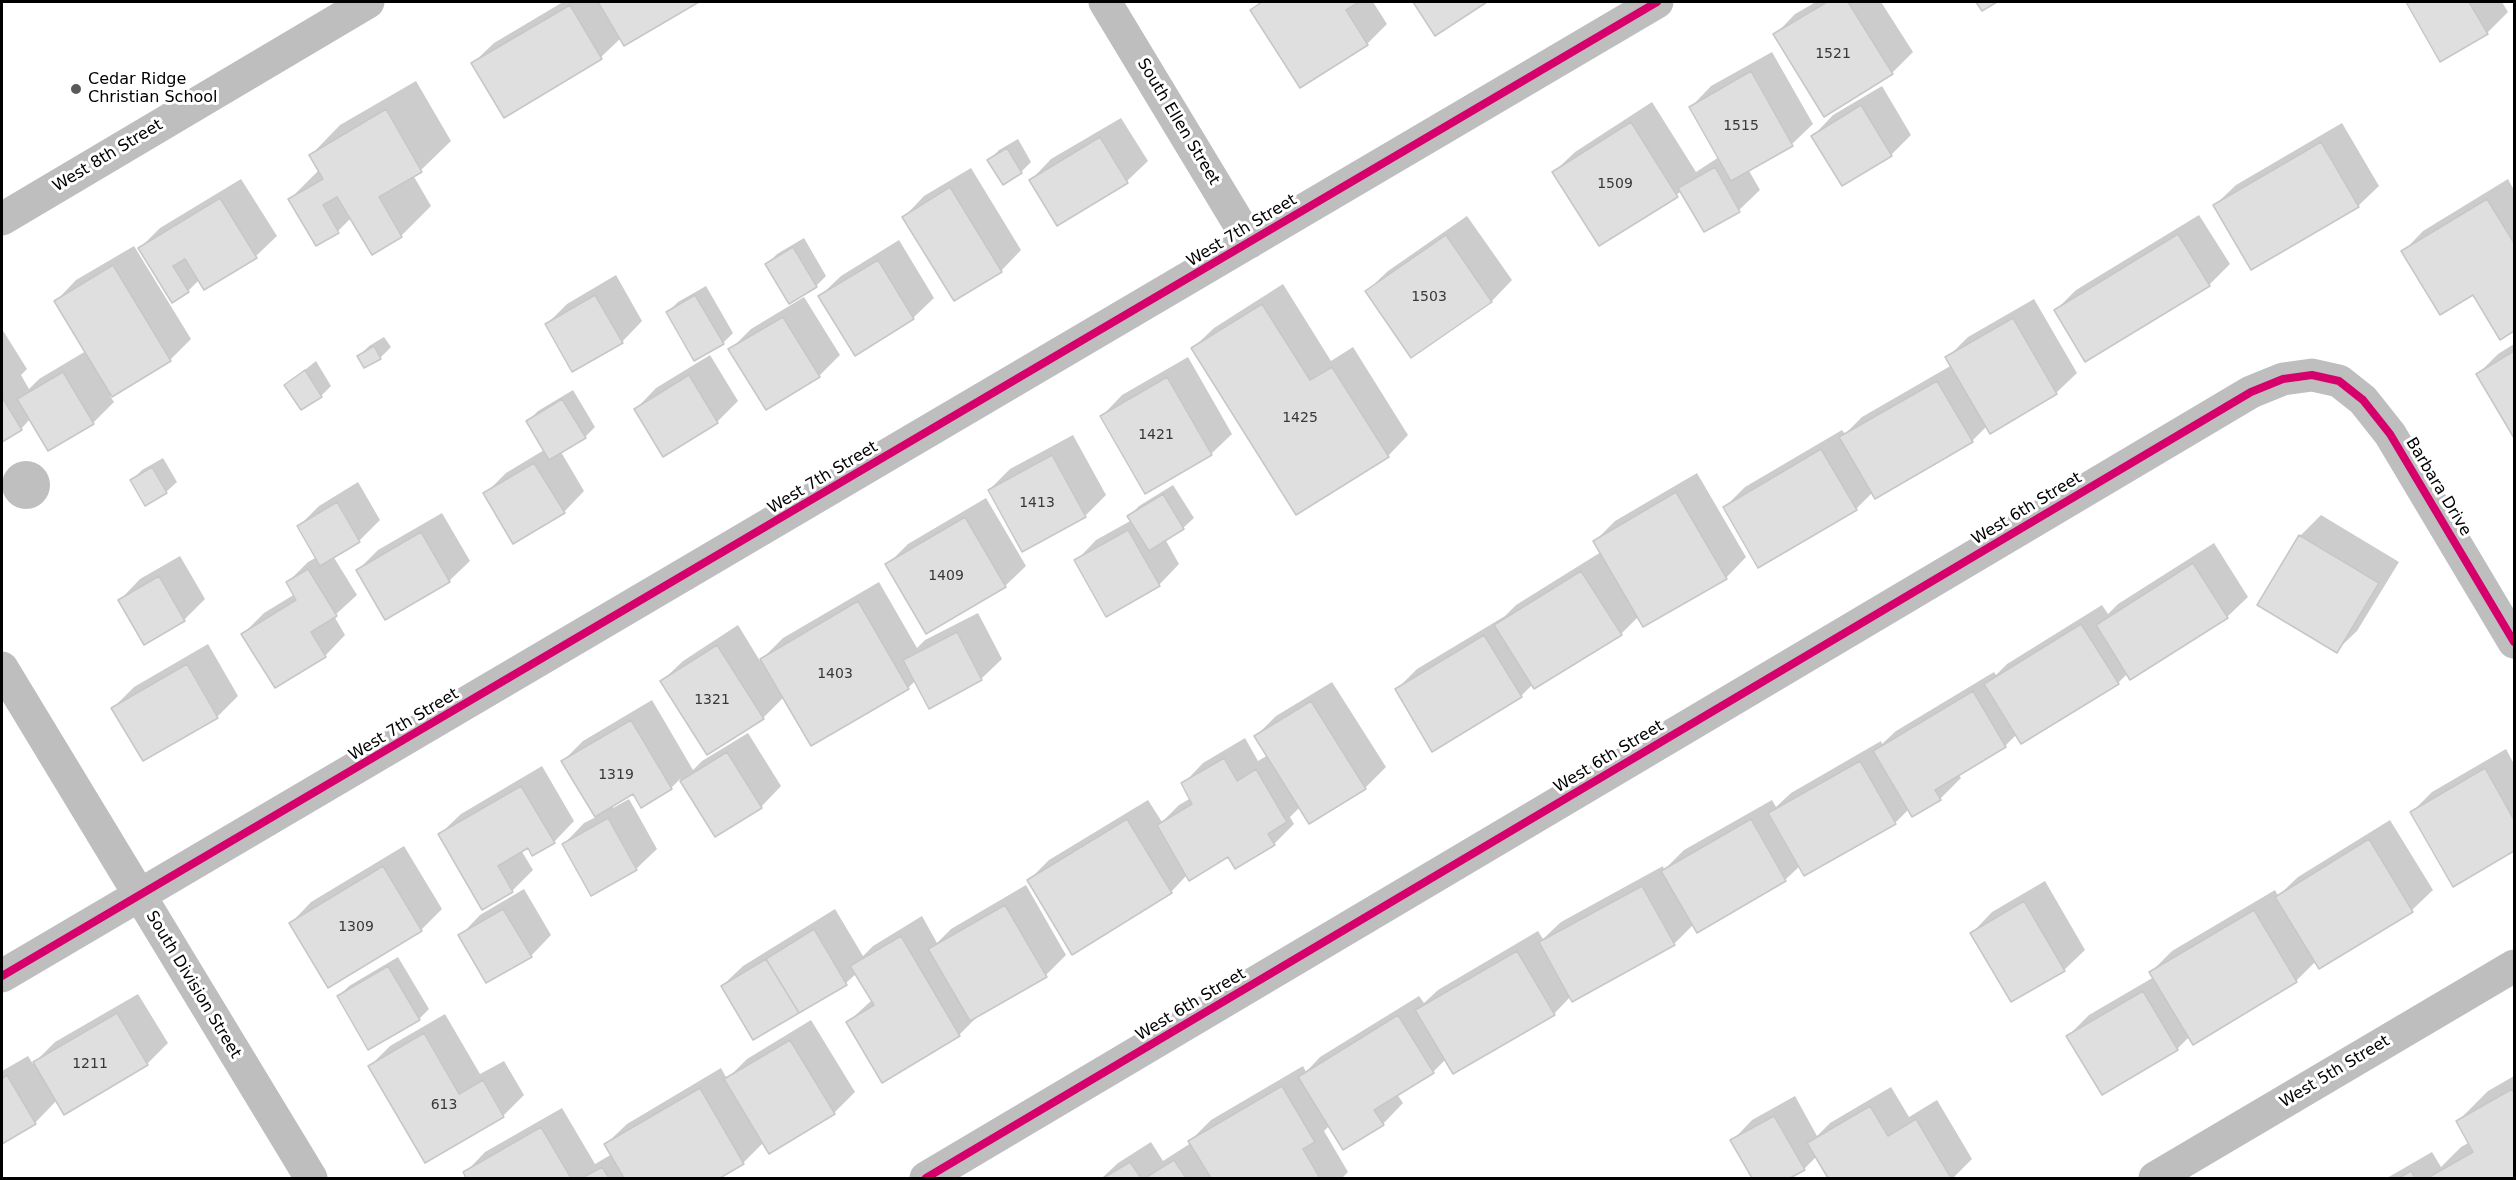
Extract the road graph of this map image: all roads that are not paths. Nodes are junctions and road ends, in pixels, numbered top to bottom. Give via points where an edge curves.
1 (368, 2) edge
2 (1105, 2) edge
3 (1657, 2) edge
4 (2, 219) edge
5 (1250, 242) junction
6 (2312, 375) joint
7 (2514, 642) edge
8 (2, 668) edge
9 (139, 896) junction
10 (2514, 966) edge
11 (2, 976) edge
12 (311, 1179) edge
13 (926, 1179) edge
14 (2155, 1179) edge

1 - 4 street, West 8th Street
2 - 5 street, South Ellen Street
3 - 5 street, West 7th Street
5 - 9 street, West 7th Street
6 - 7 street, Barbara Drive via 2339,381 2363,400 2390,434
6 - 13 street, West 6th Street via 2283,379 2241,398
8 - 9 street, South Division Street
9 - 11 street, West 7th Street
9 - 12 street, South Division Street
10 - 14 street, West 5th Street

